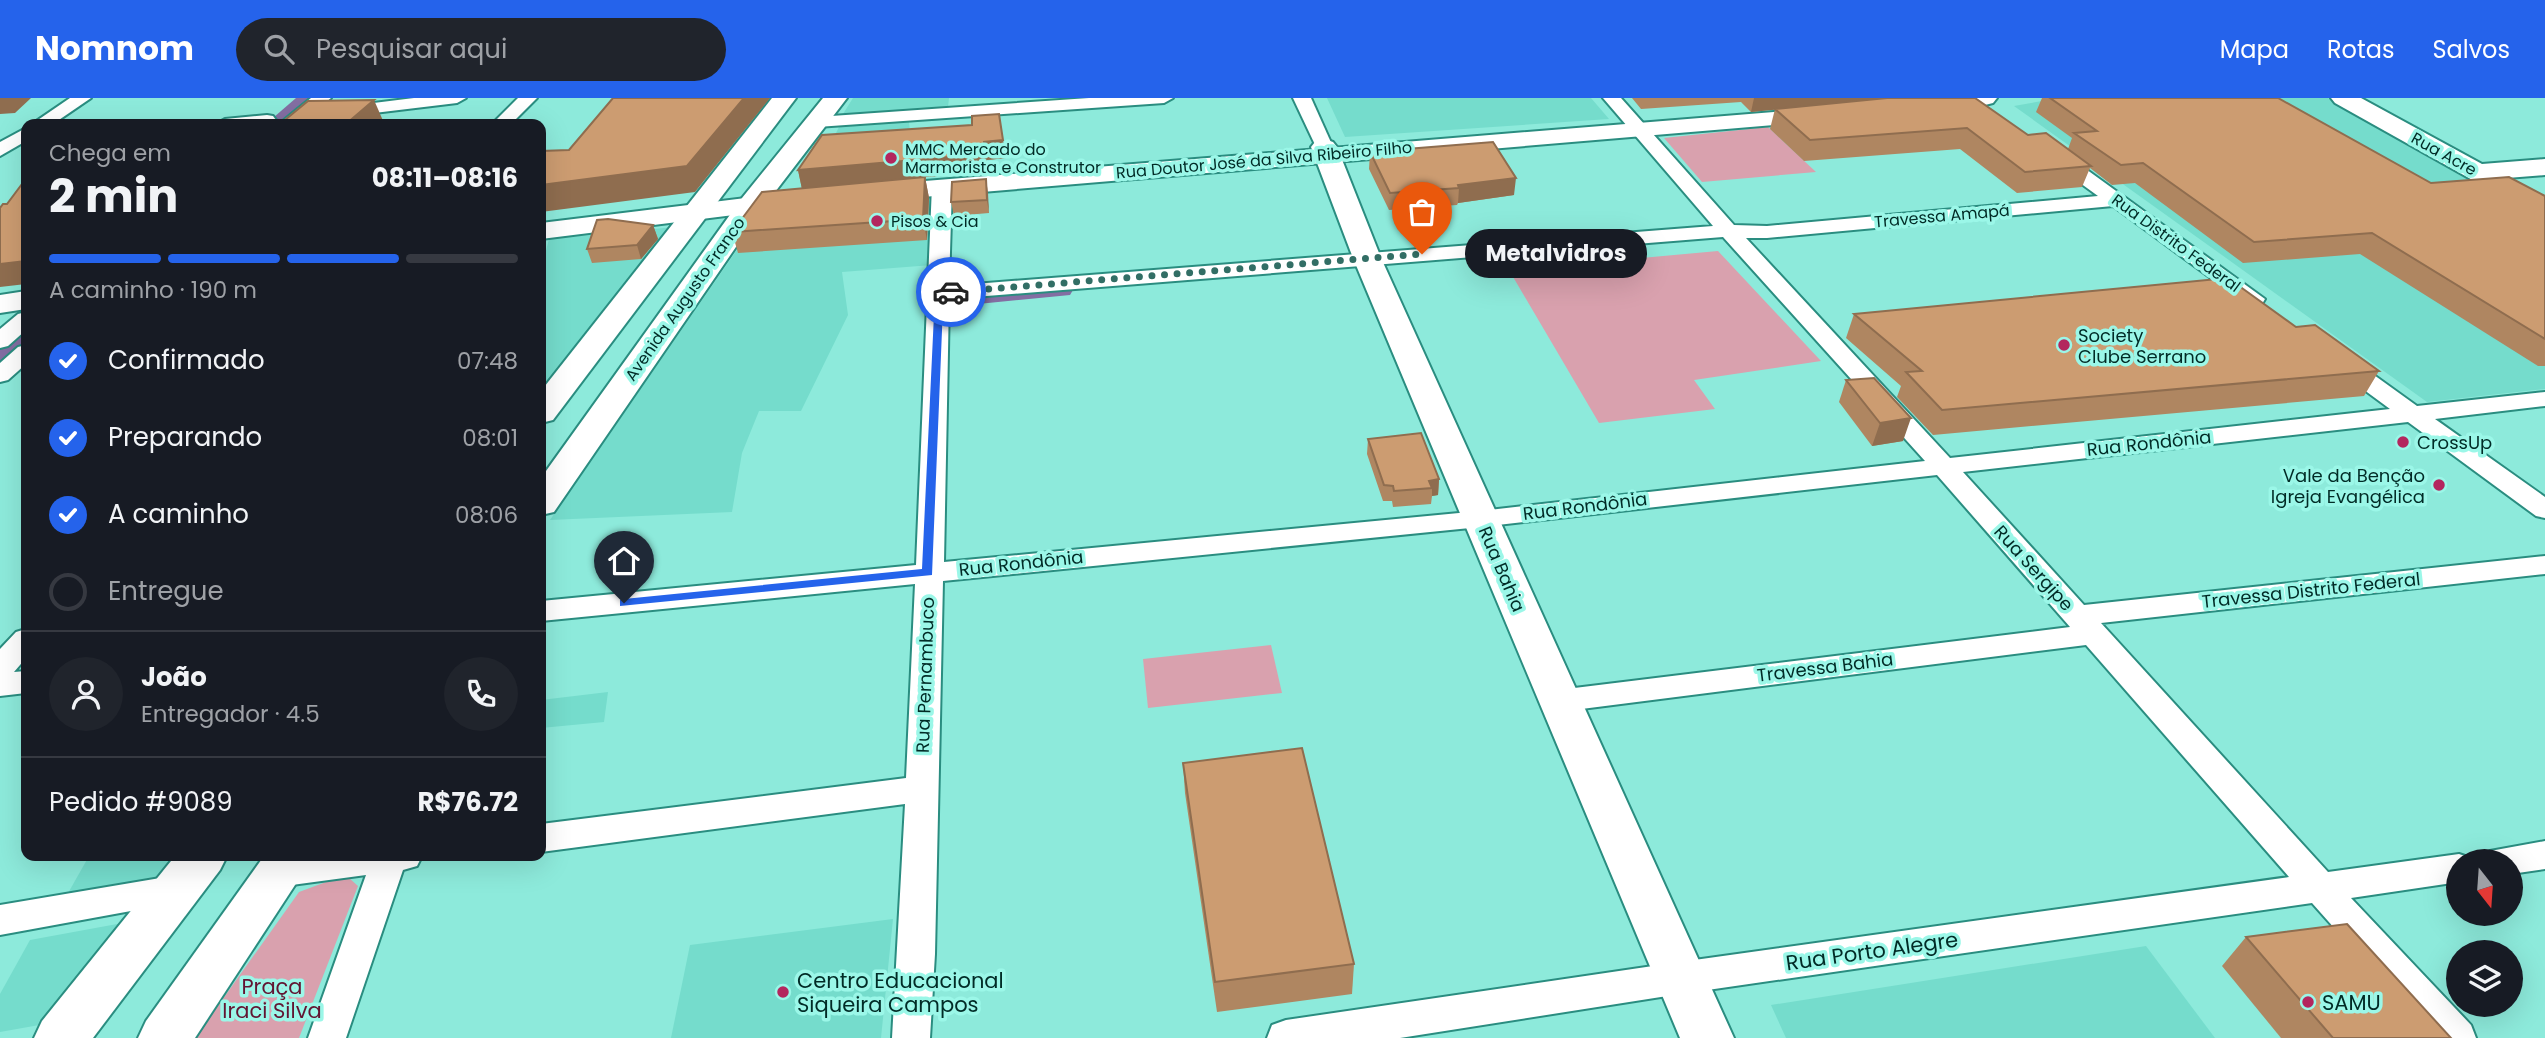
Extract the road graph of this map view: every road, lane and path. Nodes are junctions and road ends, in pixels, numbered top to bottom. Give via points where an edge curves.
1 (82, 98) edge
2 (294, 98) edge
3 (322, 98) edge
4 (457, 98) edge
5 (528, 98) edge
6 (784, 98) edge
7 (835, 98) edge
8 (1164, 98) edge
9 (1302, 98) edge
10 (1612, 98) edge
11 (2343, 98) edge
12 (1987, 104) edge
13 (1905, 107) edge
14 (1840, 108) edge
15 (49, 119) edge
16 (269, 119) edge
17 (296, 119) edge
18 (307, 119) edge
19 (506, 119) edge
20 (817, 122) junction
21 (1636, 126) junction
22 (21, 136) edge
23 (2042, 146) edge
24 (21, 148) edge
25 (0, 150) edge
26 (1326, 151) junction
27 (2545, 167) edge
28 (2477, 172) junction
29 (942, 186) junction
30 (838, 191) junction
31 (757, 199) junction
32 (2118, 200) junction
33 (703, 205) junction
34 (2545, 209) edge
35 (546, 221) edge
36 (546, 230) edge
37 (1730, 236) junction
38 (1370, 265) junction
39 (21, 290) edge
40 (0, 293) edge
41 (939, 300) junction
42 (21, 301) edge
43 (0, 304) edge
44 (2270, 311) edge
45 (21, 323) edge
46 (0, 341) edge
47 (2325, 351) edge
48 (21, 356) edge
49 (0, 375) edge
50 (2545, 400) edge
51 (546, 407) edge
52 (2412, 414) junction
53 (1942, 465) junction
54 (546, 497) edge
55 (2545, 510) edge
56 (1480, 519) junction
57 (2545, 565) edge
58 (928, 573) junction
59 (546, 611) edge
60 (2085, 625) junction
61 (21, 645) edge
62 (0, 668) edge
63 (21, 683) edge
64 (0, 685) edge
65 (1558, 701) junction
66 (922, 789) junction
67 (546, 837) edge
68 (2545, 855) edge
69 (2524, 858) edge
70 (340, 861) edge
71 (395, 861) edge
72 (283, 865) edge
73 (2446, 869) edge
74 (190, 873) edge
75 (2318, 889) junction
76 (0, 920) edge
77 (1680, 978) junction
78 (61, 1038) edge
79 (165, 1038) edge
80 (327, 1038) edge
81 (911, 1038) edge
82 (1286, 1038) edge
83 (1707, 1038) edge
84 (2458, 1038) edge

1 - 15 street
2 - 16 street
3 - 17 street
4 - 18 street
5 - 19 street
6 - 33 main road
7 - 20 main road, Avenida Augusto Franco
8 - 20 street
9 - 26 street, Rua Bahia
10 - 21 street, Rua Sergipe
11 - 28 main road, Rua Acre
12 - 13 main road
14 - 21 main road, Rua Doutor José da Silva Ribeiro Filho
20 - 31 main road, Avenida Augusto Franco
21 - 26 main road, Rua Doutor José da Silva Ribeiro Filho
21 - 37 street, Rua Sergipe
22 - 25 street
23 - 32 street, Rua Distrito Federal
24 - 25 street
26 - 29 main road, Rua Doutor José da Silva Ribeiro Filho
26 - 30 main road, Rua Doutor José da Silva Ribeiro Filho
26 - 38 main road, Rua Bahia
27 - 28 main road
28 - 34 main road, Rua Acre
29 - 30 main road, Rua Doutor José da Silva Ribeiro Filho
29 - 41 street, Rua Pernambuco
30 - 31 main road, Rua Doutor José da Silva Ribeiro Filho
31 - 33 main road, Rua Doutor José da Silva Ribeiro Filho
31 - 54 main road, Avenida Augusto Franco
32 - 37 street, Travessa Amapá
32 - 44 street, Rua Distrito Federal
33 - 35 main road
33 - 36 main road
33 - 51 main road
37 - 38 street, Travessa Amapá
37 - 53 street, Rua Sergipe
38 - 41 street, Travessa Amapá
38 - 56 main road, Rua Bahia
39 - 40 main road
41 - 58 street, Rua Pernambuco
42 - 43 main road
45 - 46 street
47 - 52 street
48 - 49 street
50 - 52 street, Rua Rondônia
52 - 53 street, Rua Rondônia
52 - 55 street
53 - 56 street, Rua Rondônia
53 - 60 street, Rua Sergipe
56 - 58 street, Rua Rondônia
56 - 65 main road, Rua Bahia
57 - 60 street, Travessa Distrito Federal
58 - 59 street, Rua Rondônia
58 - 66 street, Rua Pernambuco
60 - 65 street, Travessa Bahia
60 - 75 street, Rua Sergipe
61 - 62 street
63 - 64 street
65 - 77 main road, Rua Bahia
66 - 67 street
66 - 81 street, Rua Pernambuco
68 - 69 street
70 - 72 street
71 - 80 street
72 - 79 main road
73 - 75 street, Rua Porto Alegre
74 - 76 street
74 - 78 main road
75 - 77 street, Rua Porto Alegre
75 - 84 street, Rua Sergipe
77 - 82 street, Rua Porto Alegre
77 - 83 main road, Rua Bahia

